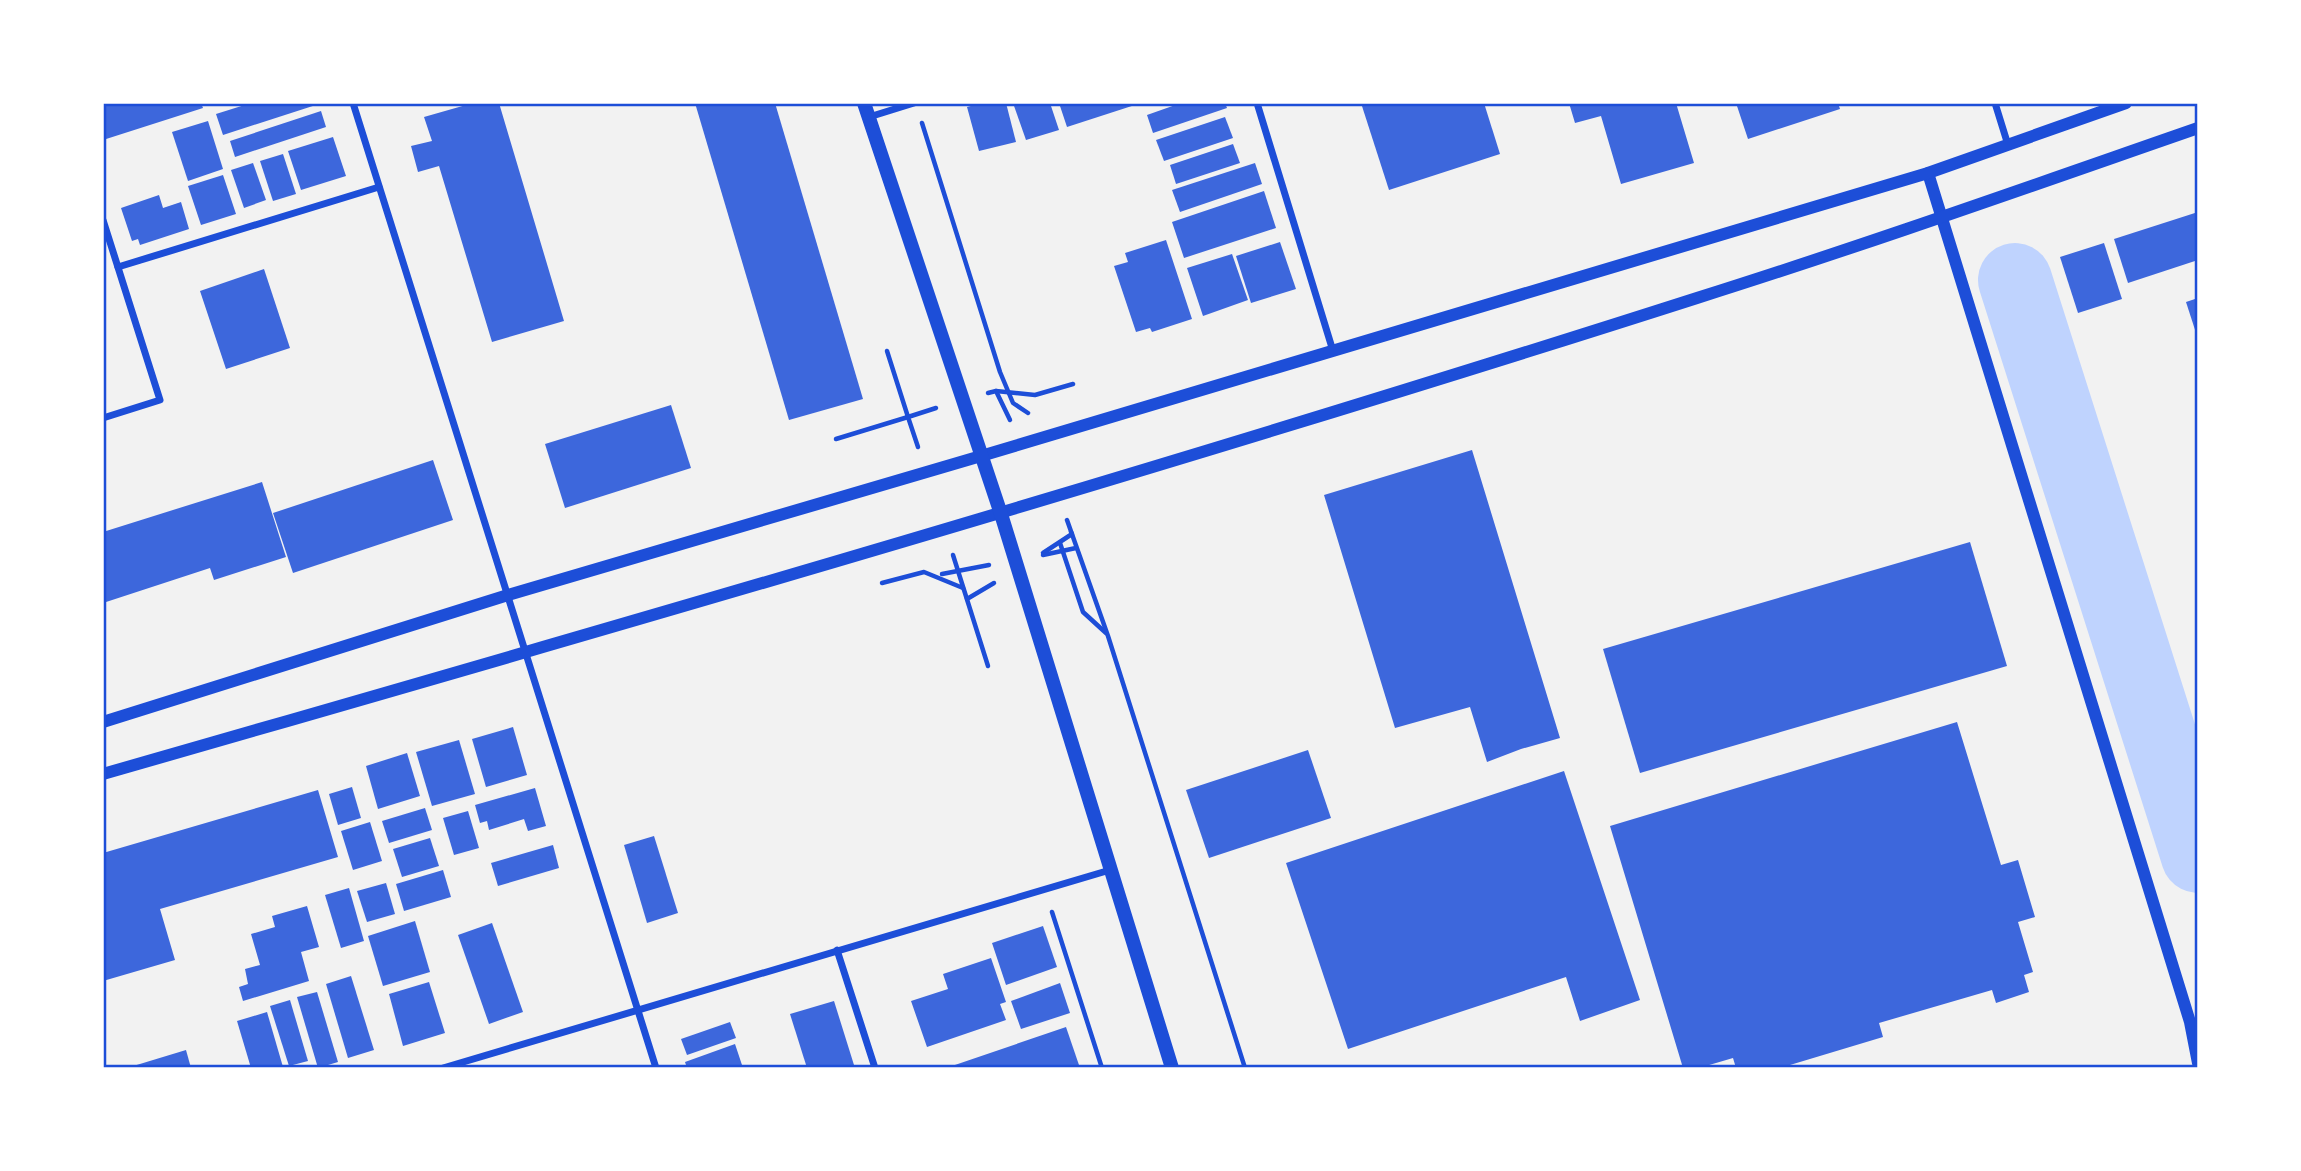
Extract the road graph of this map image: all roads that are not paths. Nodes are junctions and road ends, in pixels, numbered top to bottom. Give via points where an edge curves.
1 (353, 103) edge
2 (914, 103) edge
3 (1257, 103) edge
4 (1995, 103) edge
5 (2126, 103) edge
6 (866, 110) edge
7 (2198, 128) edge
8 (2008, 145) junction
9 (1928, 173) junction
10 (379, 187) junction
11 (1941, 217) junction
12 (103, 220) edge
13 (118, 267) junction
14 (1333, 351) junction
15 (103, 418) edge
16 (981, 456) junction
17 (1001, 514) junction
18 (508, 595) junction
19 (526, 653) junction
20 (103, 722) edge
21 (103, 774) edge
22 (1112, 869) junction
23 (837, 950) junction
24 (637, 1009) junction
25 (2198, 1064) edge
26 (443, 1068) edge
27 (656, 1068) edge
28 (875, 1068) edge
29 (1172, 1068) edge
30 (2188, 1068) edge

1 - 10 street
2 - 6 street
3 - 14 street
4 - 8 street
5 - 8 street
6 - 16 main road
7 - 11 street
8 - 9 street
9 - 11 street
9 - 14 street
10 - 13 street
10 - 18 street
11 - 17 street via 1700,298
11 - 25 street via 2190,1022
12 - 13 street
13 - 15 street via 160,400
14 - 16 street
16 - 17 main road
16 - 18 street
17 - 19 street
17 - 22 main road
18 - 19 street
18 - 20 street
19 - 21 street
19 - 24 street
22 - 23 street
22 - 29 main road
23 - 24 street
23 - 28 street
24 - 26 street
24 - 27 street
25 - 30 street

